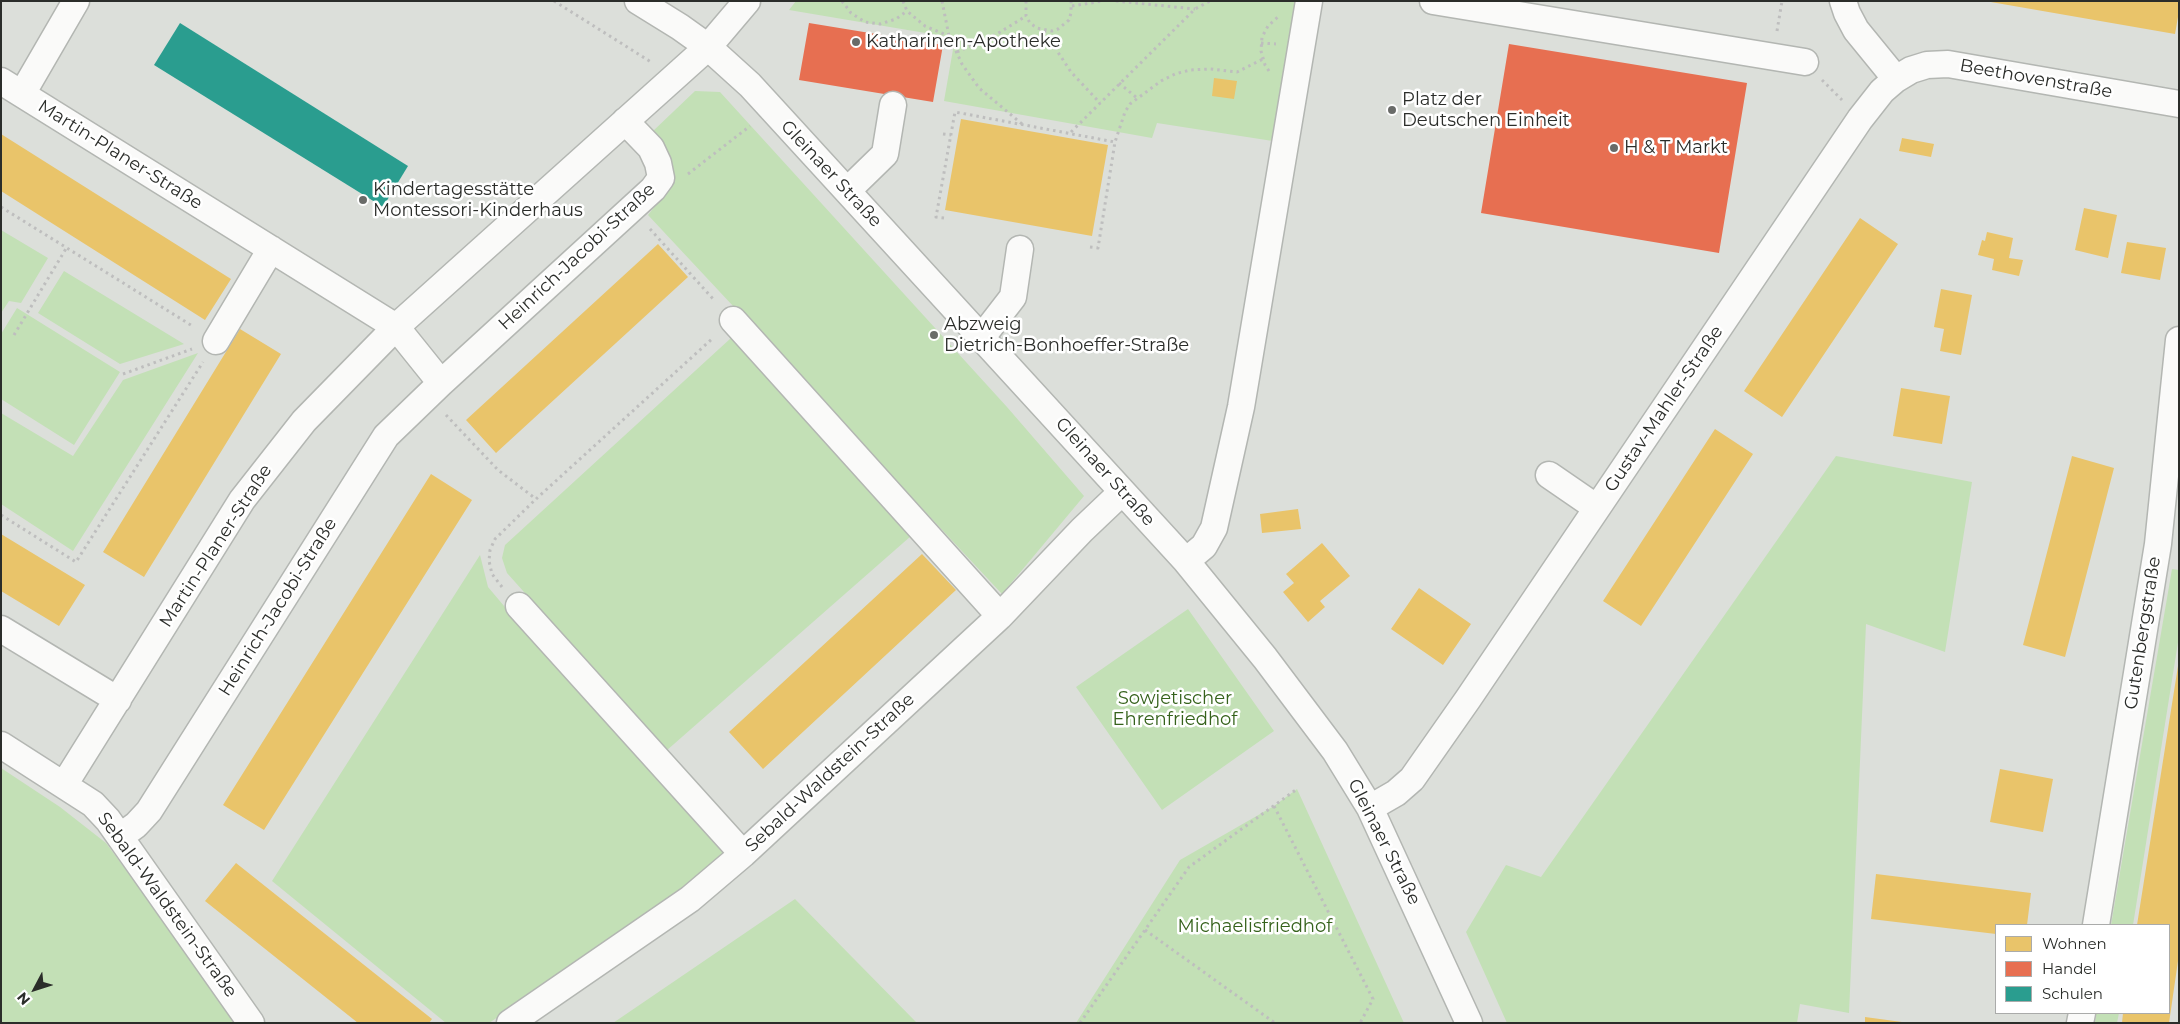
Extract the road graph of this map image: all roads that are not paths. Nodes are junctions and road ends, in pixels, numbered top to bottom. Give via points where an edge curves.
1 (76, 1) edge
2 (638, 1) edge
3 (747, 1) edge
4 (1309, 1) edge
5 (1433, 1) edge
6 (1843, 1) edge
7 (708, 47) junction
8 (1805, 62) road end
9 (1896, 79) junction
10 (11, 87) edge
11 (2179, 104) edge
12 (893, 105) dead end
13 (625, 121) junction
14 (847, 191) junction
15 (271, 249) junction
16 (1020, 249) dead end
17 (733, 320) road end
18 (396, 327) junction
19 (982, 337) junction
20 (2179, 340) edge
21 (216, 341) road end
22 (434, 389) junction
23 (1549, 475) dead end
24 (1122, 492) junction
25 (1597, 508) junction
26 (2168, 545) edge
27 (1186, 562) junction
28 (519, 606) road end
29 (1000, 616) junction
30 (1, 628) edge
31 (118, 700) junction
32 (1, 745) edge
33 (64, 785) junction
34 (1370, 808) junction
35 (121, 836) junction
36 (743, 854) junction
37 (2096, 924) edge
38 (251, 1023) edge
39 (510, 1023) edge
40 (1469, 1023) edge

1 - 10 street, Martin-Planer-Straße
2 - 7 street, Gleinaer Straße
3 - 7 street, Martin-Planer-Straße
4 - 27 street via 1241,407 1214,528 1204,546
5 - 8 street
6 - 9 street via 1856,30
7 - 13 street, Martin-Planer-Straße
7 - 14 street, Gleinaer Straße via 772,109
9 - 11 street, Beethovenstraße via 1927,65 1948,64
9 - 25 street, Gustav-Mahler-Straße via 1860,119
10 - 15 street, Martin-Planer-Straße
12 - 14 street via 885,154
13 - 18 street, Martin-Planer-Straße
13 - 22 street, Heinrich-Jacobi-Straße via 650,148 661,178 653,189
14 - 19 street, Gleinaer Straße
15 - 18 street, Martin-Planer-Straße
15 - 21 street
16 - 19 street via 1012,297
17 - 29 street
18 - 22 street
18 - 31 street, Martin-Planer-Straße via 304,421 272,459 242,500
19 - 24 street, Gleinaer Straße
20 - 26 street, Gutenbergstraße
22 - 35 street, Heinrich-Jacobi-Straße via 386,436 149,811
23 - 25 street
24 - 27 street, Gleinaer Straße
24 - 29 street, Sebald-Waldstein-Straße
25 - 34 street, Gustav-Mahler-Straße via 1412,779
26 - 37 street, Gutenbergstraße
27 - 34 street, Gleinaer Straße via 1303,706
28 - 36 street
29 - 36 street, Sebald-Waldstein-Straße
30 - 31 street
31 - 33 street, Martin-Planer-Straße
32 - 33 street, Sebald-Waldstein-Straße
33 - 35 street, Sebald-Waldstein-Straße via 92,804
34 - 40 street, Gleinaer Straße
35 - 38 street, Sebald-Waldstein-Straße
36 - 39 street, Sebald-Waldstein-Straße via 690,899

